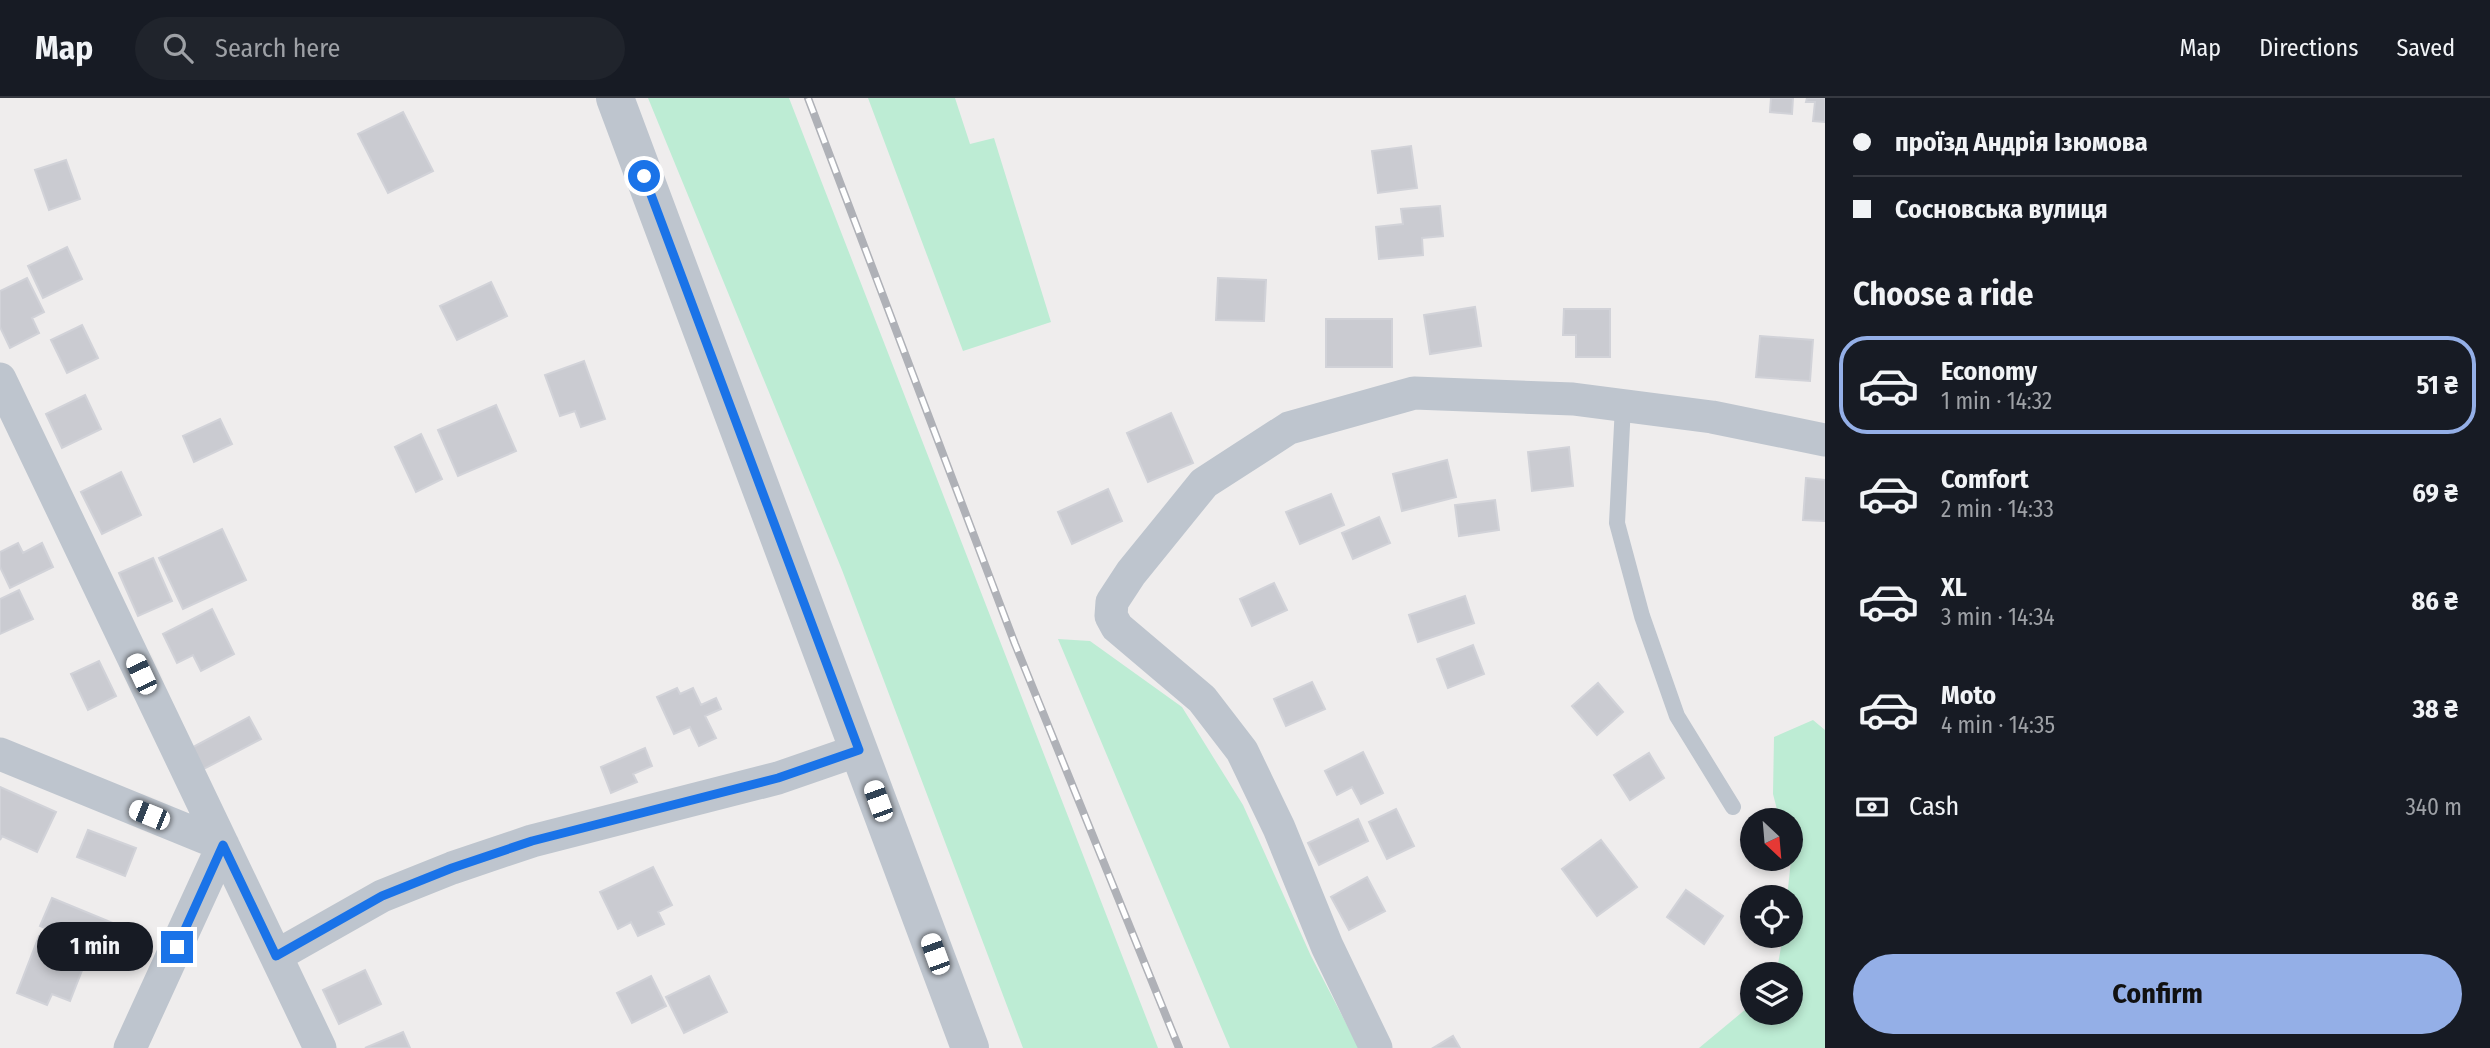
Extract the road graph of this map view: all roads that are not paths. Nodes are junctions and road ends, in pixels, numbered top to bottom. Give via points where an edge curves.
1 (615, 98) edge
2 (0, 379) edge
3 (1623, 406) junction
4 (1825, 440) edge
5 (859, 750) junction
6 (0, 754) edge
7 (1733, 807) dead end
8 (223, 845) junction
9 (276, 956) junction
10 (130, 1048) edge
11 (320, 1048) edge
12 (970, 1048) edge
13 (1376, 1048) edge

1 - 5 street
2 - 8 street
3 - 4 street via 1712,416
3 - 7 lane via 1617,523 1642,616 1677,716
3 - 13 street via 1573,399 1414,393 1289,428 1204,483 1112,602 1111,616 1117,627 1202,699 1242,751 1279,828 1326,946
5 - 9 street via 778,778 532,841 452,868 382,896
5 - 12 street
6 - 8 street
8 - 9 street
8 - 10 street
9 - 11 street

